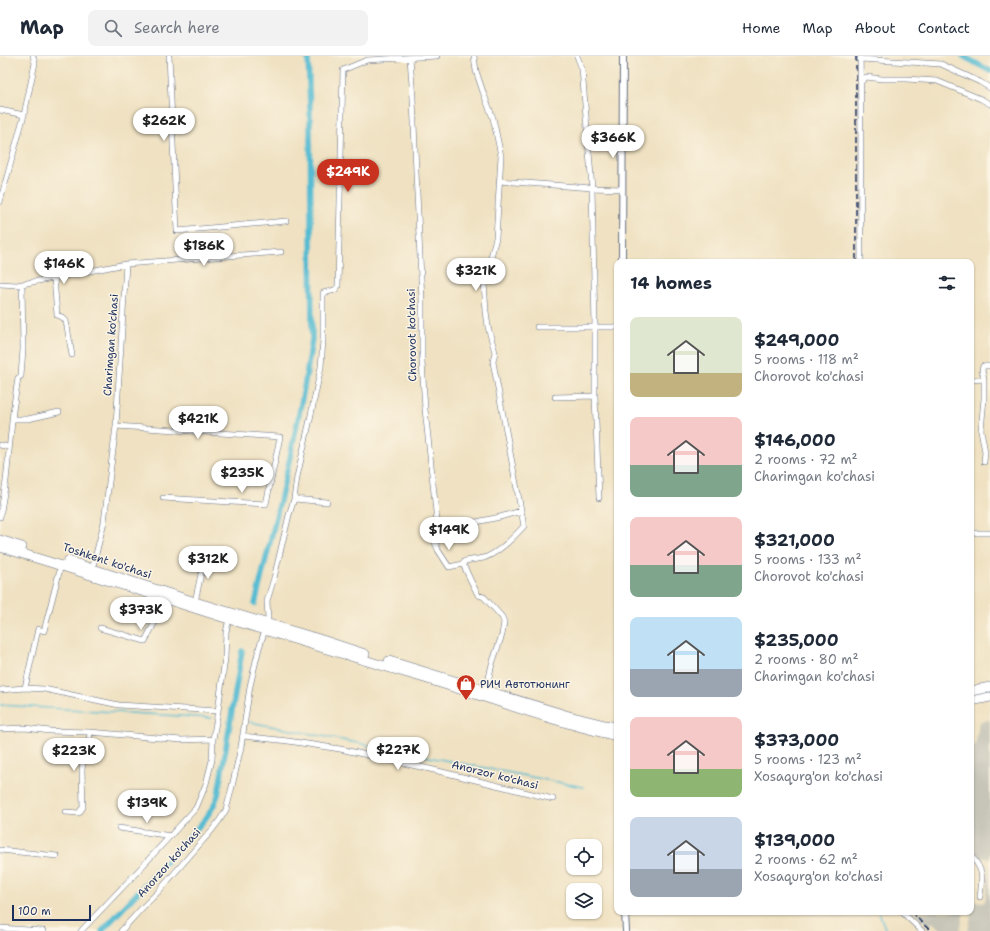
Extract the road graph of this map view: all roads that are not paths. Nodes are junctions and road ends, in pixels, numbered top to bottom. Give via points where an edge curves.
1 (33, 56) edge
2 (169, 56) edge
3 (437, 56) edge
4 (474, 56) edge
5 (577, 56) edge
6 (624, 56) edge
7 (410, 58) junction
8 (860, 58) edge
9 (861, 82) junction
10 (990, 88) edge
11 (990, 104) edge
12 (0, 110) edge
13 (24, 115) junction
14 (499, 180) junction
15 (592, 188) junction
16 (622, 189) junction
17 (0, 202) edge
18 (286, 221) dead end
19 (281, 252) dead end
20 (622, 259) edge
21 (861, 259) edge
22 (126, 264) junction
23 (54, 278) junction
24 (0, 284) edge
25 (22, 284) junction
26 (537, 327) dead end
27 (595, 327) junction
28 (614, 327) edge
29 (72, 355) dead end
30 (990, 366) edge
31 (984, 379) junction
32 (974, 380) edge
33 (595, 396) junction
34 (555, 397) dead end
35 (59, 412) dead end
36 (12, 419) junction
37 (116, 426) junction
38 (0, 445) edge
39 (10, 447) junction
40 (984, 462) dead end
41 (163, 498) dead end
42 (599, 498) dead end
43 (294, 500) junction
44 (327, 502) dead end
45 (521, 511) junction
46 (0, 517) edge
47 (974, 533) edge
48 (990, 533) edge
49 (0, 540) edge
50 (434, 540) dead end
51 (0, 547) edge
52 (205, 555) dead end
53 (463, 564) junction
54 (61, 565) junction
55 (91, 572) junction
56 (167, 600) junction
57 (195, 602) junction
58 (230, 616) junction
59 (266, 626) junction
60 (100, 628) dead end
61 (25, 688) junction
62 (0, 690) edge
63 (486, 690) junction
64 (974, 691) edge
65 (989, 692) edge
66 (974, 700) edge
67 (218, 711) junction
68 (614, 726) edge
69 (0, 728) edge
70 (90, 732) junction
71 (614, 735) edge
72 (243, 736) junction
73 (213, 739) junction
74 (553, 799) dead end
75 (65, 812) dead end
76 (120, 828) dead end
77 (171, 836) junction
78 (0, 850) edge
79 (57, 856) dead end
80 (974, 859) edge
81 (980, 897) dead end
82 (625, 915) edge
83 (905, 915) edge
84 (0, 928) edge
85 (43, 931) edge
86 (81, 931) edge
87 (122, 931) edge
88 (626, 931) edge
89 (922, 931) edge

1 - 13 street via 35,63
2 - 18 street via 177,231
3 - 7 street
4 - 14 street via 476,71 497,132 501,156
5 - 15 street via 582,69
6 - 16 street
7 - 43 street via 367,60 343,70 338,286 335,290 323,293 321,367
7 - 45 street, Chorovot ko'chasi via 422,300 422,362 438,526 443,529
8 - 9 street
8 - 10 street via 941,64
9 - 11 street via 866,77 938,81
9 - 21 street
12 - 13 street
13 - 17 street
14 - 15 street
14 - 45 street via 496,238 484,283 488,327 495,352 493,362
15 - 16 street
15 - 27 street
16 - 20 street
19 - 22 street
22 - 23 street
22 - 37 street, Charimgan ko'chasi
23 - 25 street
23 - 29 street via 57,315 66,321
24 - 25 street
25 - 36 street via 22,376 18,378
26 - 27 street
27 - 28 street
27 - 33 street
30 - 31 street via 983,366
31 - 32 street
31 - 40 street via 981,430
33 - 34 street
33 - 42 street
35 - 36 street via 28,419
36 - 39 street
37 - 41 street via 280,437 266,504
37 - 55 street, Charimgan ko'chasi via 104,522
38 - 39 street
39 - 46 street
43 - 44 street
43 - 59 street via 267,601
45 - 53 street via 524,526 511,540 489,555 465,561
47 - 48 street
49 - 55 highway, Toshkent ko'chasi
50 - 53 street via 449,567
51 - 54 highway, Toshkent ko'chasi
52 - 57 street
53 - 63 street via 478,595 484,597 504,622
54 - 55 highway, Toshkent ko'chasi
54 - 61 street via 44,631 38,629
55 - 56 highway, Toshkent ko'chasi
55 - 57 highway, Toshkent ko'chasi
56 - 58 highway, Toshkent ko'chasi
56 - 60 street via 145,640
57 - 58 highway, Toshkent ko'chasi
58 - 59 highway
58 - 67 street
59 - 63 highway
59 - 71 highway via 539,715
59 - 72 street, Anorzor ko'chasi via 258,648 250,686
61 - 62 street
61 - 67 street via 44,689 119,705
63 - 68 highway via 569,716
64 - 65 highway
65 - 66 highway
67 - 73 street
69 - 70 street
70 - 73 street via 181,740
70 - 75 street via 82,770 83,807 79,813
72 - 74 street, Anorzor ko'chasi via 340,749
72 - 87 street, Anorzor ko'chasi via 226,810 219,822
73 - 77 street via 212,760 196,808
76 - 77 street
77 - 86 street
78 - 79 street
80 - 81 street via 982,876
82 - 88 street
83 - 89 street
84 - 85 street

